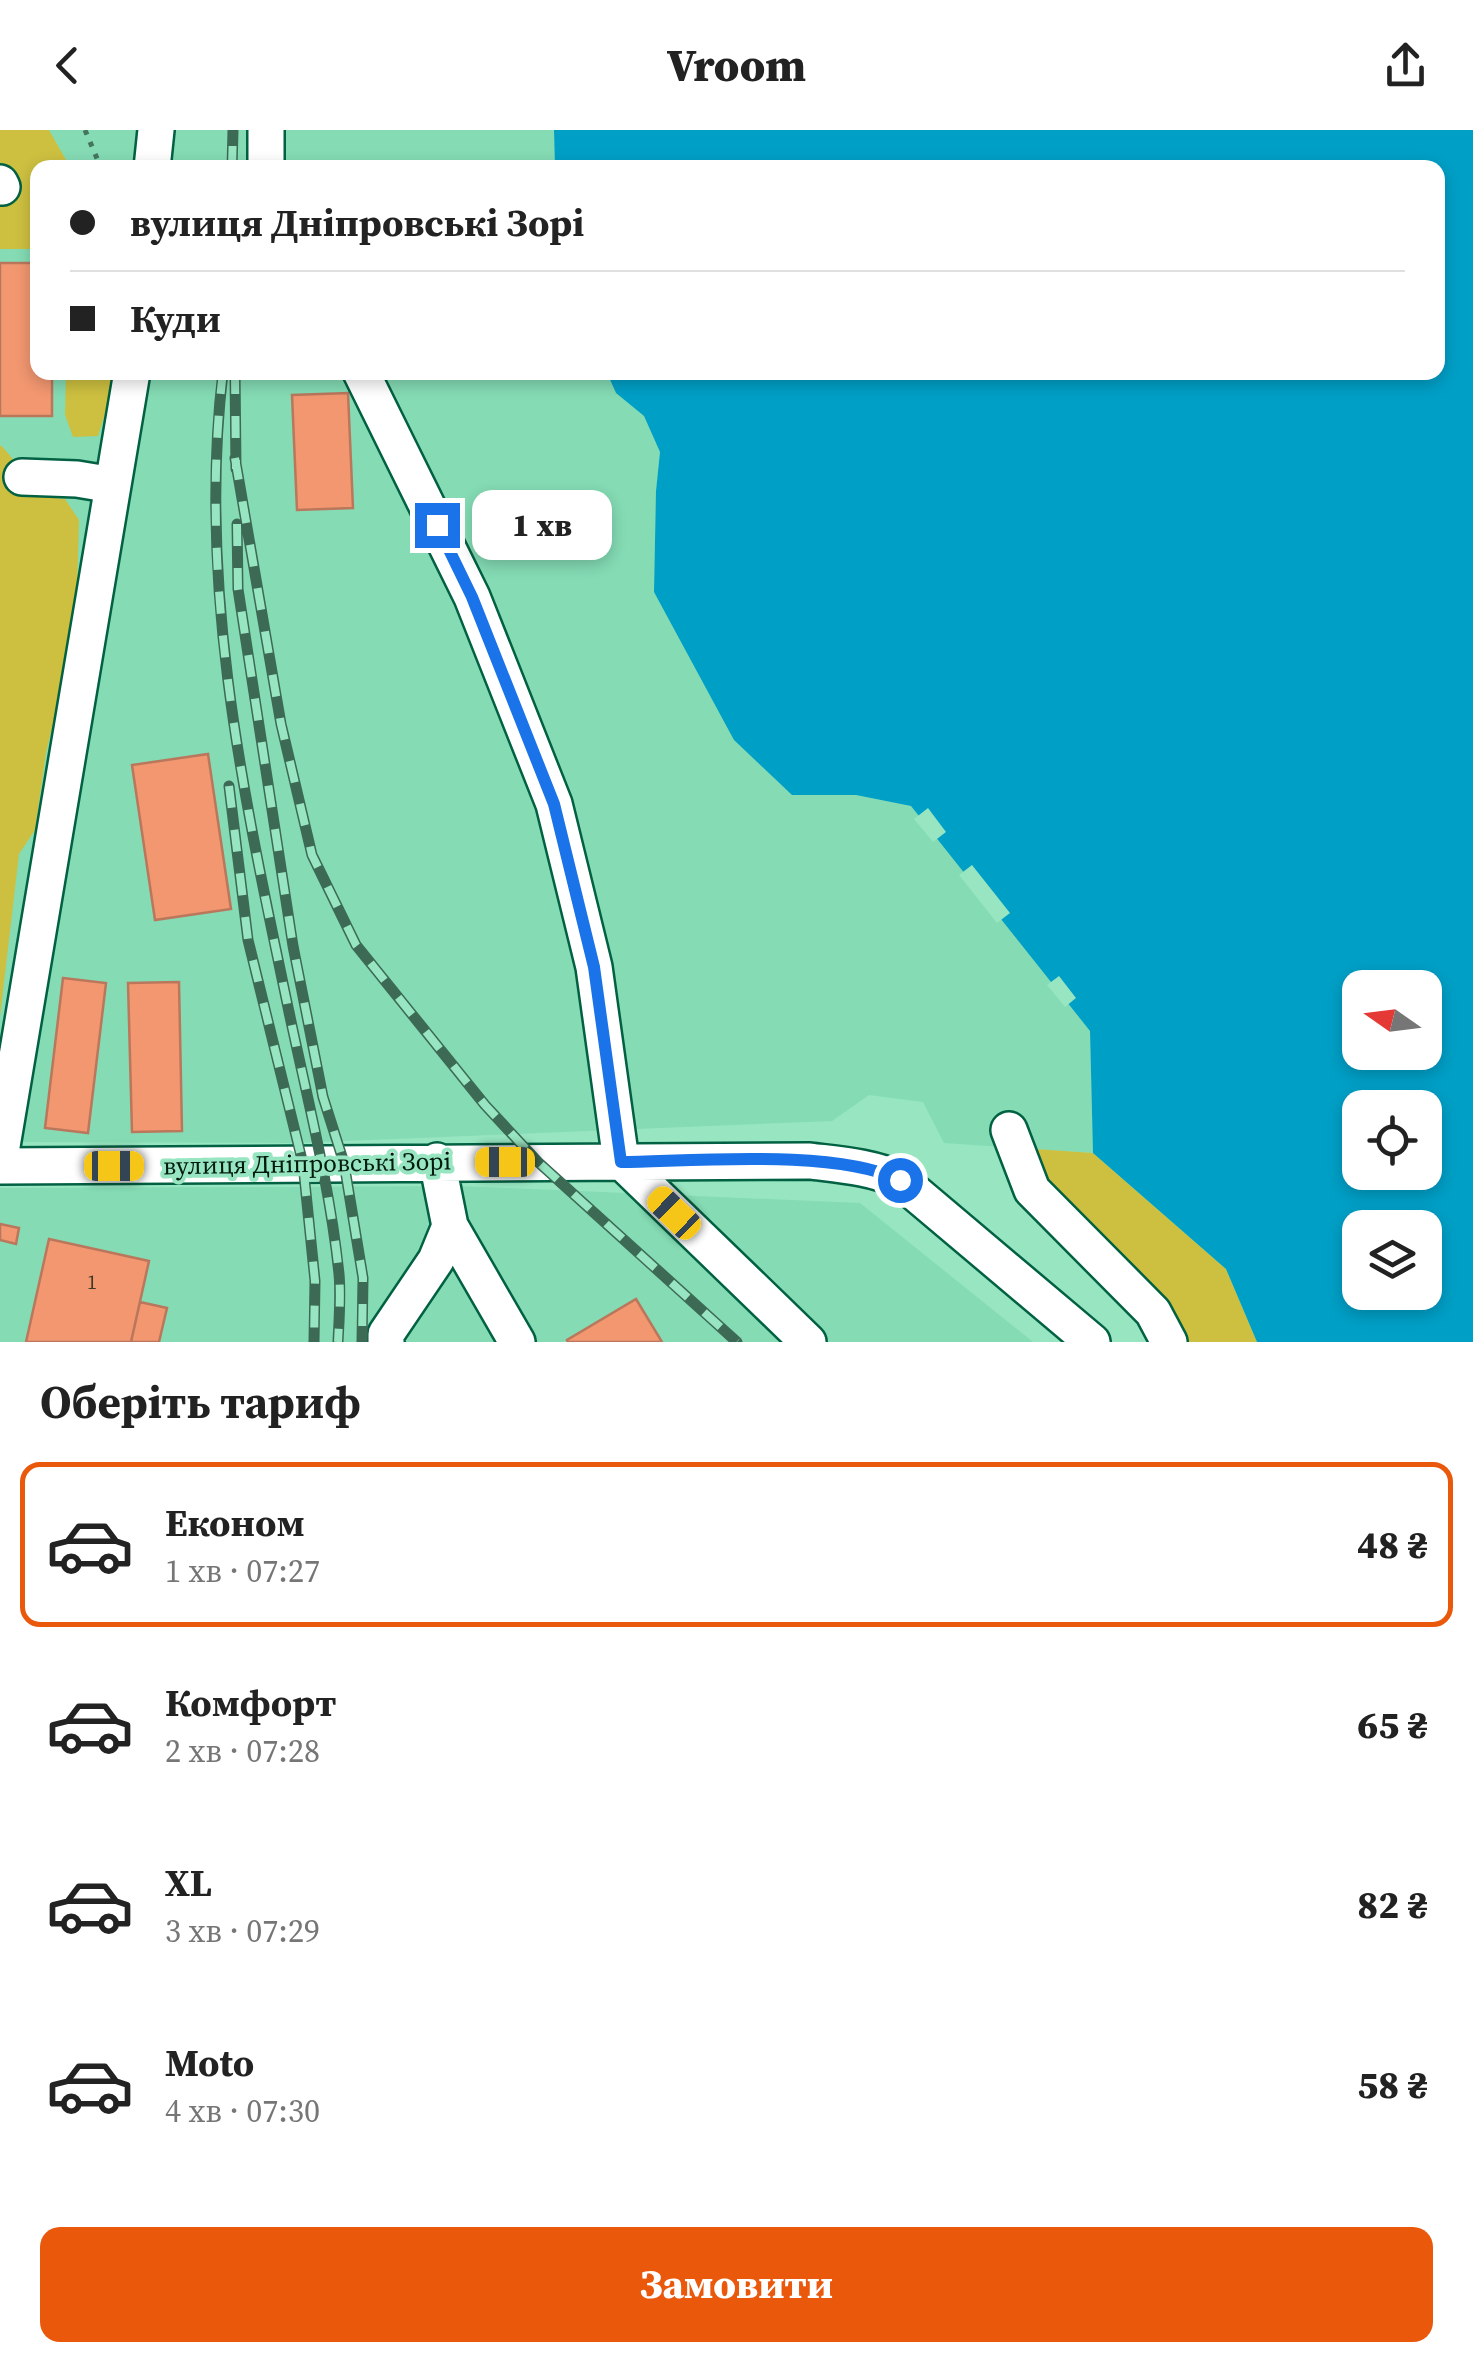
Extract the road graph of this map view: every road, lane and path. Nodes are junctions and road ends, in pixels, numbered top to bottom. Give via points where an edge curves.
1 (86, 130) edge
2 (156, 130) edge
3 (266, 130) edge
4 (98, 160) edge
5 (153, 160) edge
6 (266, 160) edge
7 (131, 380) edge
8 (366, 380) edge
9 (22, 477) dead end
10 (113, 485) junction
11 (1008, 1130) dead end
12 (437, 1161) junction
13 (0, 1162) edge
14 (621, 1162) junction
15 (450, 1226) junction
16 (386, 1342) edge
17 (517, 1342) edge
18 (808, 1342) edge
19 (1092, 1342) edge
20 (1169, 1342) edge

1 - 4 path
2 - 5 street
3 - 6 street
7 - 10 street
8 - 14 street via 472,597 554,804 594,967
9 - 10 street
10 - 13 street
11 - 20 street via 1032,1190 1153,1312
12 - 13 street, вулиця Дніпровські Зорі
12 - 14 street, вулиця Дніпровські Зорі
12 - 15 street
14 - 18 street
14 - 19 street, вулиця Дніпровські Зорі via 810,1161 880,1170
15 - 16 street
15 - 17 street

